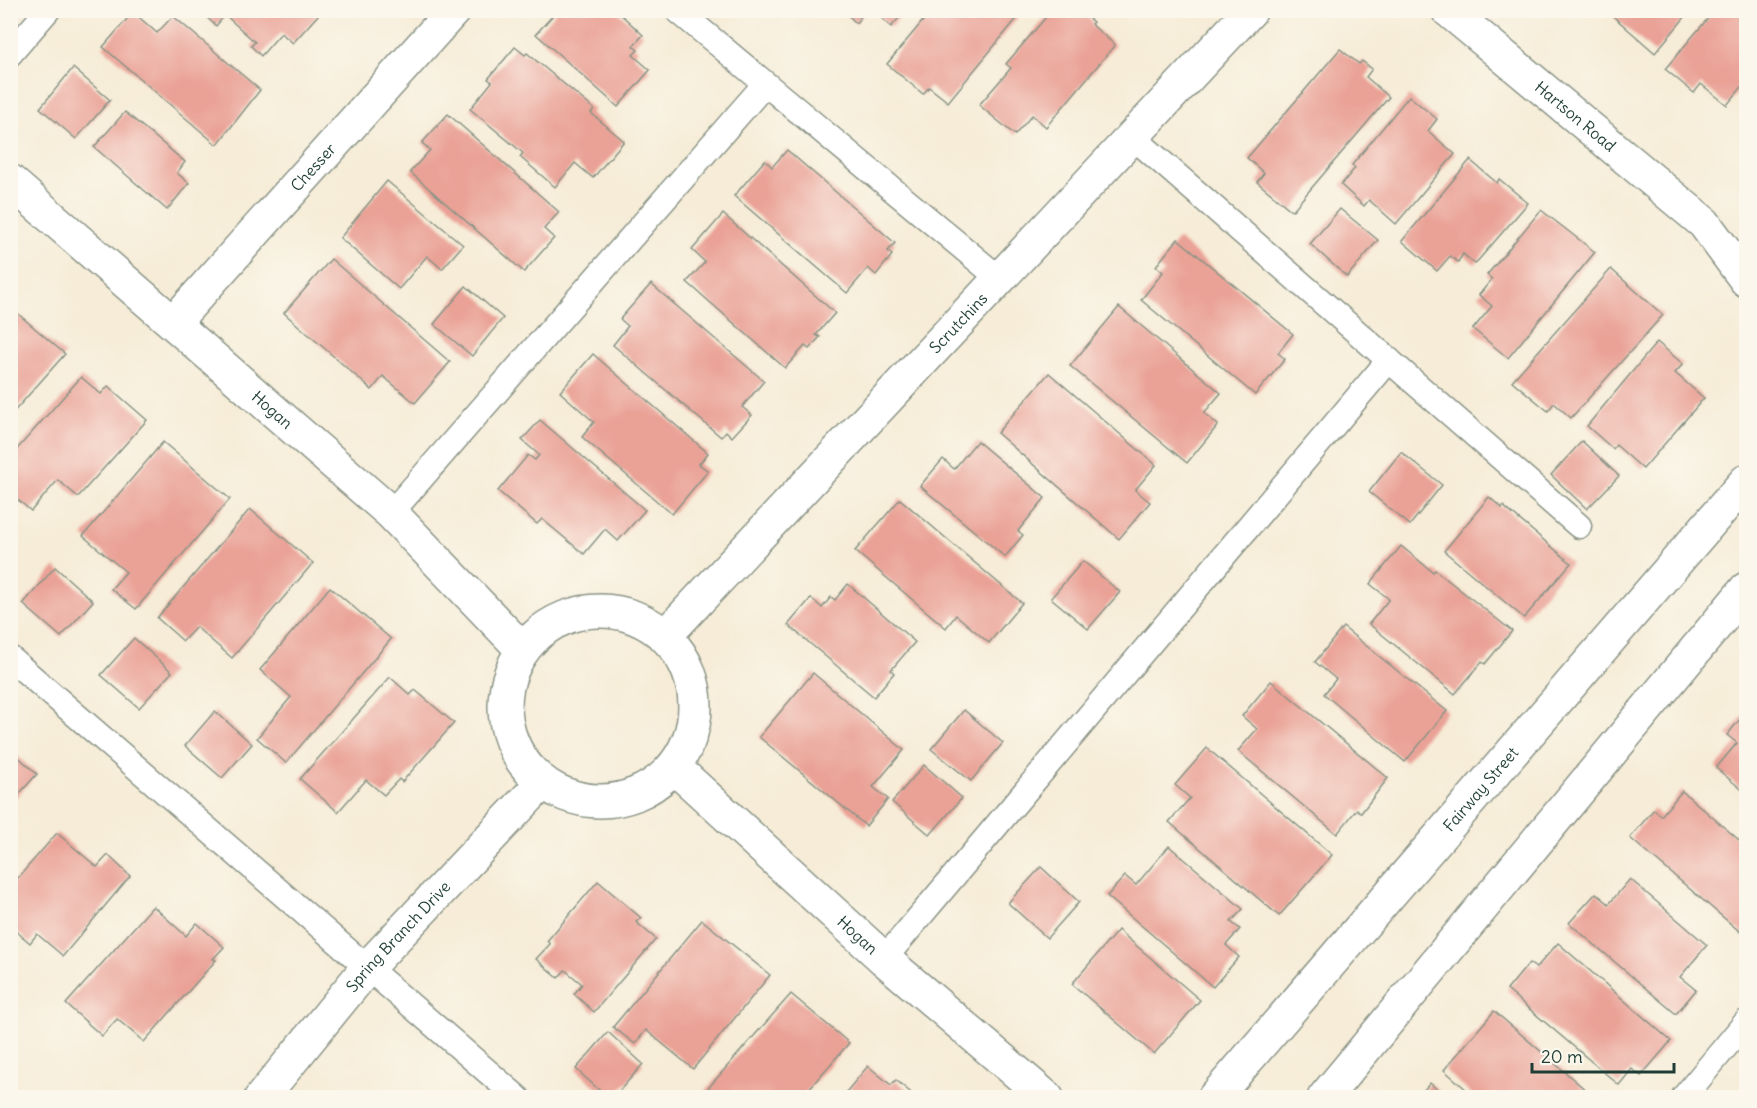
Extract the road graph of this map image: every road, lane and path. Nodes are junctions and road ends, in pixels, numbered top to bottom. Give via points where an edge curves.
1 (48, 10) edge
2 (454, 10) edge
3 (676, 10) edge
4 (1251, 10) edge
5 (1448, 10) edge
6 (10, 54) edge
7 (765, 84) junction
8 (1133, 136) junction
9 (10, 181) edge
10 (1704, 223) junction
11 (1746, 243) edge
12 (1000, 279) junction
13 (1746, 280) edge
14 (174, 322) junction
15 (1389, 360) junction
16 (1746, 481) edge
17 (391, 513) junction
18 (1579, 526) dead end
19 (1746, 589) edge
20 (665, 636) junction
21 (523, 650) junction
22 (10, 658) edge
23 (674, 767) junction
24 (543, 782) junction
25 (884, 959) junction
26 (367, 968) junction
27 (1746, 1022) edge
28 (261, 1098) edge
29 (518, 1098) edge
30 (1047, 1098) edge
31 (1214, 1098) edge
32 (1324, 1098) edge
33 (1683, 1098) edge

1 - 6 lane
2 - 14 street, Chesser
3 - 7 lane
4 - 8 street, Scrutchins
5 - 10 street, Hartson Road
7 - 12 lane
7 - 17 lane
8 - 12 street, Scrutchins
8 - 15 lane
9 - 14 street, Hogan
10 - 11 street, Hartson Road
10 - 13 street, Hartson Road
12 - 20 street, Scrutchins
14 - 17 street, Hogan
15 - 18 lane
15 - 25 lane
16 - 31 street, Fairway Street
17 - 21 street, Hogan
19 - 32 street
20 - 21 street via 638,618 607,610 574,614 555,623
20 - 23 street via 683,658 693,685 695,714 688,742
21 - 24 street via 509,677 505,705 510,735 522,760
22 - 26 lane
23 - 24 street via 652,786 625,798 596,801 568,796
23 - 25 street, Hogan
24 - 26 street, Spring Branch Drive
25 - 30 street, Hogan
26 - 28 street, Spring Branch Drive
26 - 29 lane
27 - 33 lane

